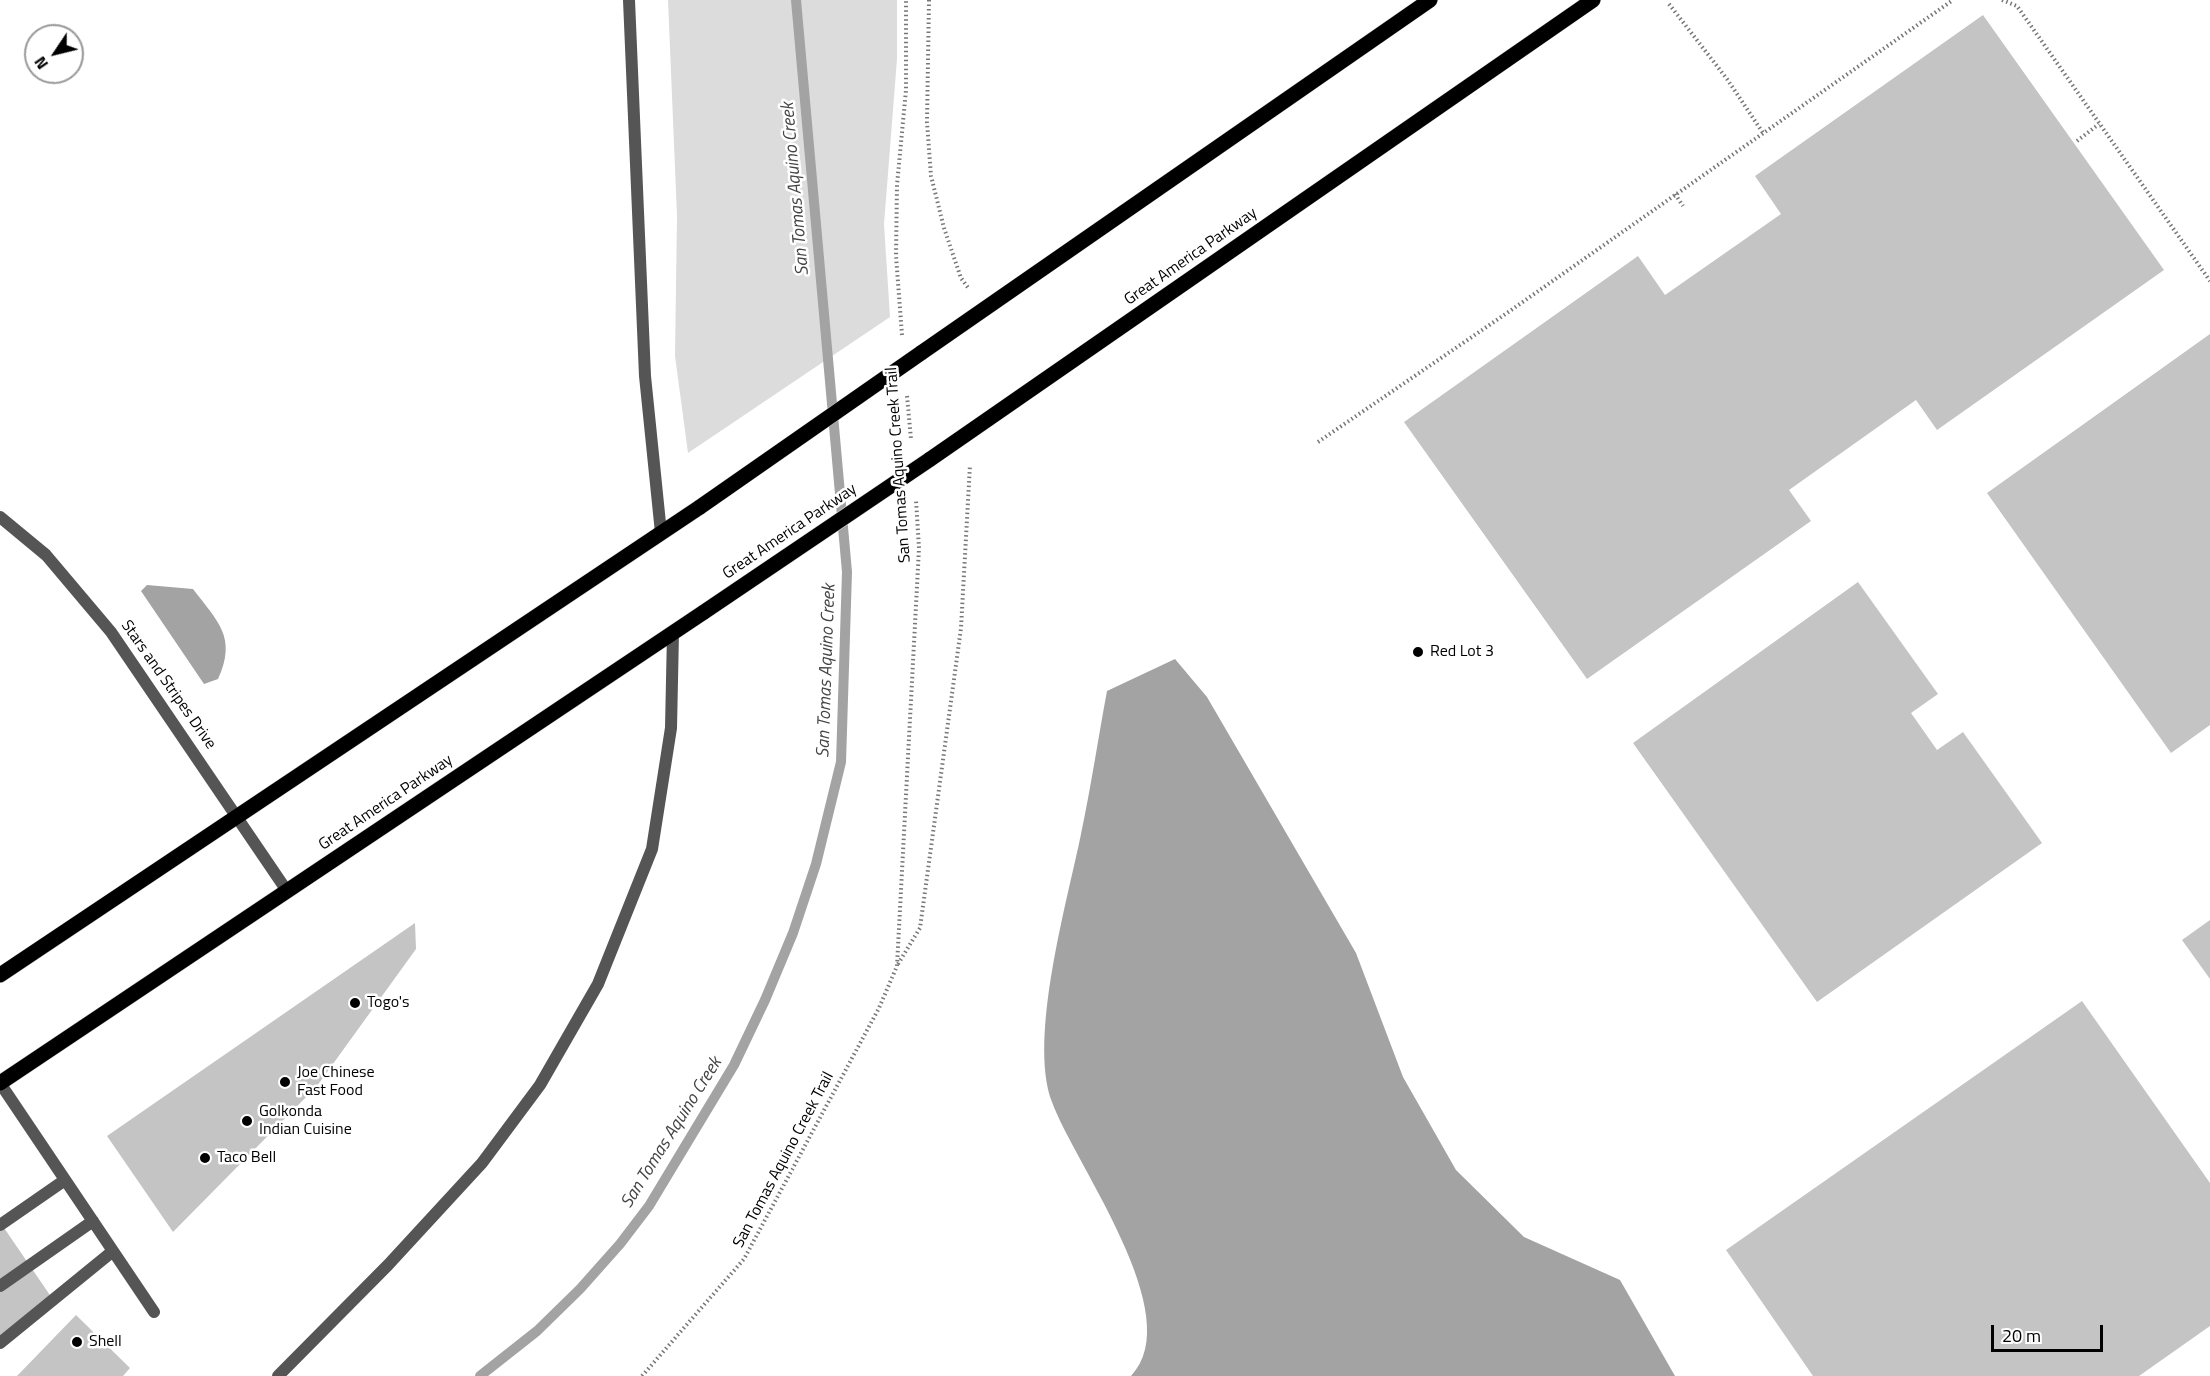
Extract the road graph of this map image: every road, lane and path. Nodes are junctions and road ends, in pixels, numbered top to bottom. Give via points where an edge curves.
1 (629, 0) edge
2 (906, 0) edge
3 (929, 0) edge
4 (1430, 0) edge
5 (1593, 0) edge
6 (1953, 0) edge
7 (2002, 0) edge
8 (1669, 4) dead end
9 (2099, 124) junction
10 (1763, 133) junction
11 (2077, 141) dead end
12 (1675, 195) junction
13 (1683, 206) dead end
14 (2210, 281) edge
15 (983, 308) junction
16 (902, 337) dead end
17 (906, 384) dead end
18 (972, 432) junction
19 (911, 442) dead end
20 (1318, 442) dead end
21 (915, 489) dead end
22 (0, 517) edge
23 (661, 533) junction
24 (673, 633) junction
25 (237, 816) junction
26 (287, 891) junction
27 (897, 966) junction
28 (0, 975) edge
29 (0, 1083) edge
30 (65, 1180) junction
31 (93, 1221) junction
32 (0, 1225) edge
33 (113, 1251) junction
34 (0, 1286) edge
35 (154, 1312) dead end
36 (0, 1343) edge
37 (279, 1376) edge
38 (642, 1376) edge

1 - 23 street via 645,376
2 - 16 path via 906,90 897,185 896,255
3 - 15 path via 927,122 931,176 961,278
4 - 15 main road
5 - 18 main road, Great America Parkway
6 - 10 path
7 - 9 path via 2017,6
8 - 10 path
9 - 11 path
9 - 14 path
10 - 12 path
12 - 13 path
12 - 20 path
15 - 23 main road, bridge
17 - 19 path, San Tomas Aquino Creek Trail
18 - 24 main road, Great America Parkway, bridge
18 - 27 path, San Tomas Aquino Creek Trail via 961,628 920,928
21 - 27 path, San Tomas Aquino Creek Trail via 920,548
22 - 25 street, Stars and Stripes Drive via 46,555 111,632
23 - 25 main road
24 - 26 main road, Great America Parkway
24 - 37 street via 671,728 652,849 598,984 540,1085 482,1163
25 - 26 street, Stars and Stripes Drive
25 - 28 main road
26 - 29 main road, Great America Parkway
27 - 38 path, San Tomas Aquino Creek Trail via 879,1008 744,1259
29 - 30 street
30 - 31 street
30 - 32 street
31 - 33 street
31 - 34 street
33 - 35 street
33 - 36 street

